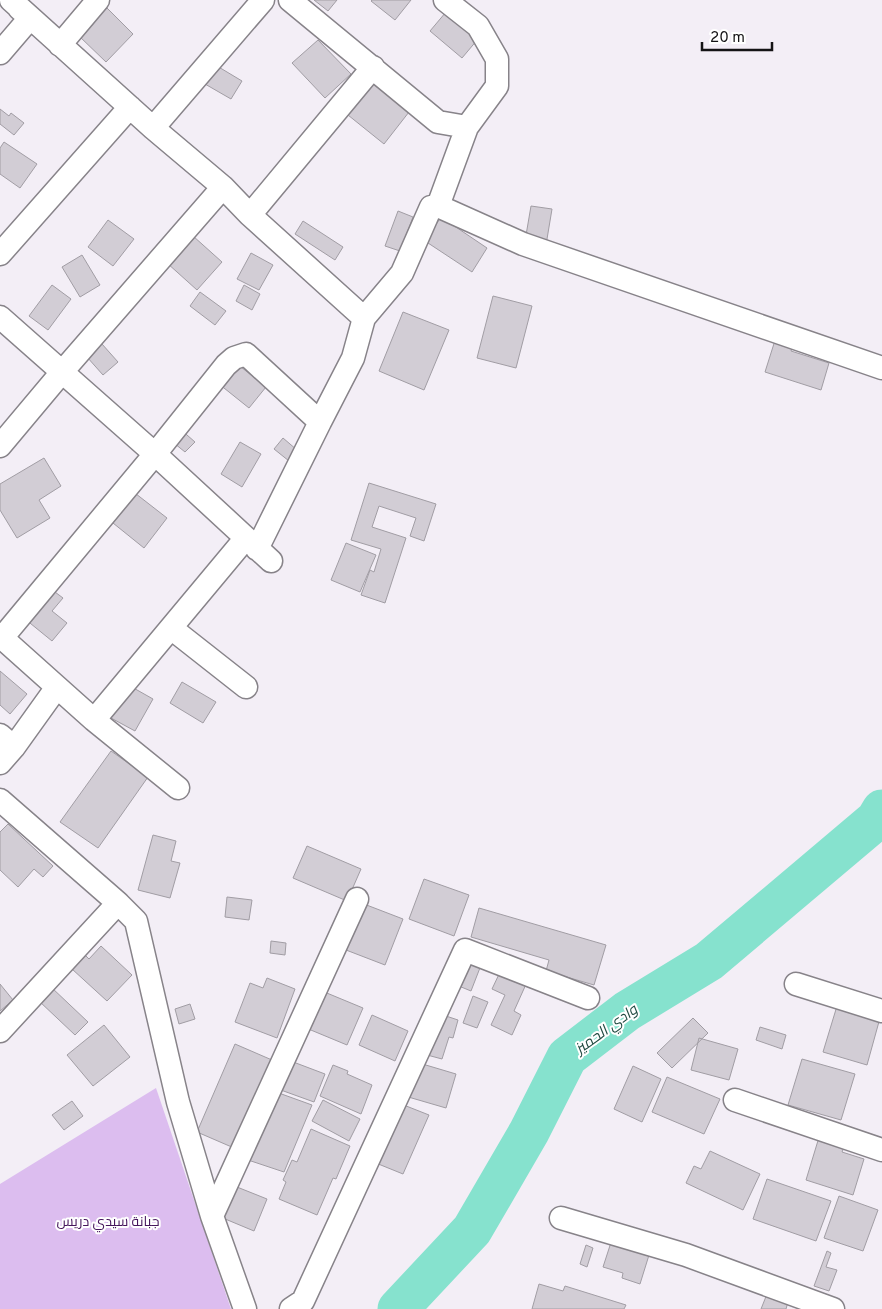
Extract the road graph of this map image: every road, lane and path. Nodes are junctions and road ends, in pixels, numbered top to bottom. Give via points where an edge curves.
1 (98, 0) edge
2 (263, 0) edge
3 (290, 0) edge
4 (446, 0) edge
5 (17, 6) edge
6 (60, 45) junction
7 (0, 53) edge
8 (373, 67) junction
9 (130, 107) junction
10 (467, 127) junction
11 (154, 128) junction
12 (223, 187) junction
13 (438, 206) junction
14 (250, 215) junction
15 (0, 254) edge
16 (0, 317) edge
17 (364, 318) junction
18 (882, 368) edge
19 (62, 372) junction
20 (320, 422) junction
21 (0, 446) edge
22 (155, 454) junction
23 (258, 549) junction
24 (171, 628) junction
25 (1, 637) edge
26 (57, 687) junction
27 (246, 688) dead end
28 (94, 720) junction
29 (5, 748) edge
30 (178, 788) dead end
31 (0, 800) edge
32 (357, 899) dead end
33 (118, 903) junction
34 (796, 984) dead end
35 (588, 998) dead end
36 (882, 1011) edge
37 (0, 1031) edge
38 (736, 1100) dead end
39 (882, 1150) edge
40 (212, 1216) junction
41 (561, 1218) dead end
42 (244, 1309) edge
43 (291, 1309) edge
44 (833, 1309) edge

1 - 6 street
2 - 11 street
3 - 8 street
4 - 10 street via 478,26 497,59 497,86
5 - 6 street
5 - 7 street
6 - 9 street
8 - 10 street via 438,122
8 - 14 street
9 - 11 street
9 - 15 street
10 - 13 street
11 - 12 street
12 - 14 street
12 - 19 street
13 - 17 street via 431,206 402,273
13 - 18 street via 523,244
14 - 17 street
16 - 19 street
17 - 20 street via 352,358
19 - 21 street
19 - 22 street
20 - 22 street via 246,354 226,365
20 - 23 street
22 - 23 street
22 - 25 street
23 - 24 street
24 - 27 street
24 - 28 street
25 - 26 street
26 - 28 street
26 - 29 street
28 - 30 street
31 - 33 street
32 - 40 street
33 - 37 street
33 - 40 street via 136,921 178,1102
34 - 36 street
35 - 43 street via 465,950 303,1301
38 - 39 street
40 - 42 street
41 - 44 street via 686,1255

